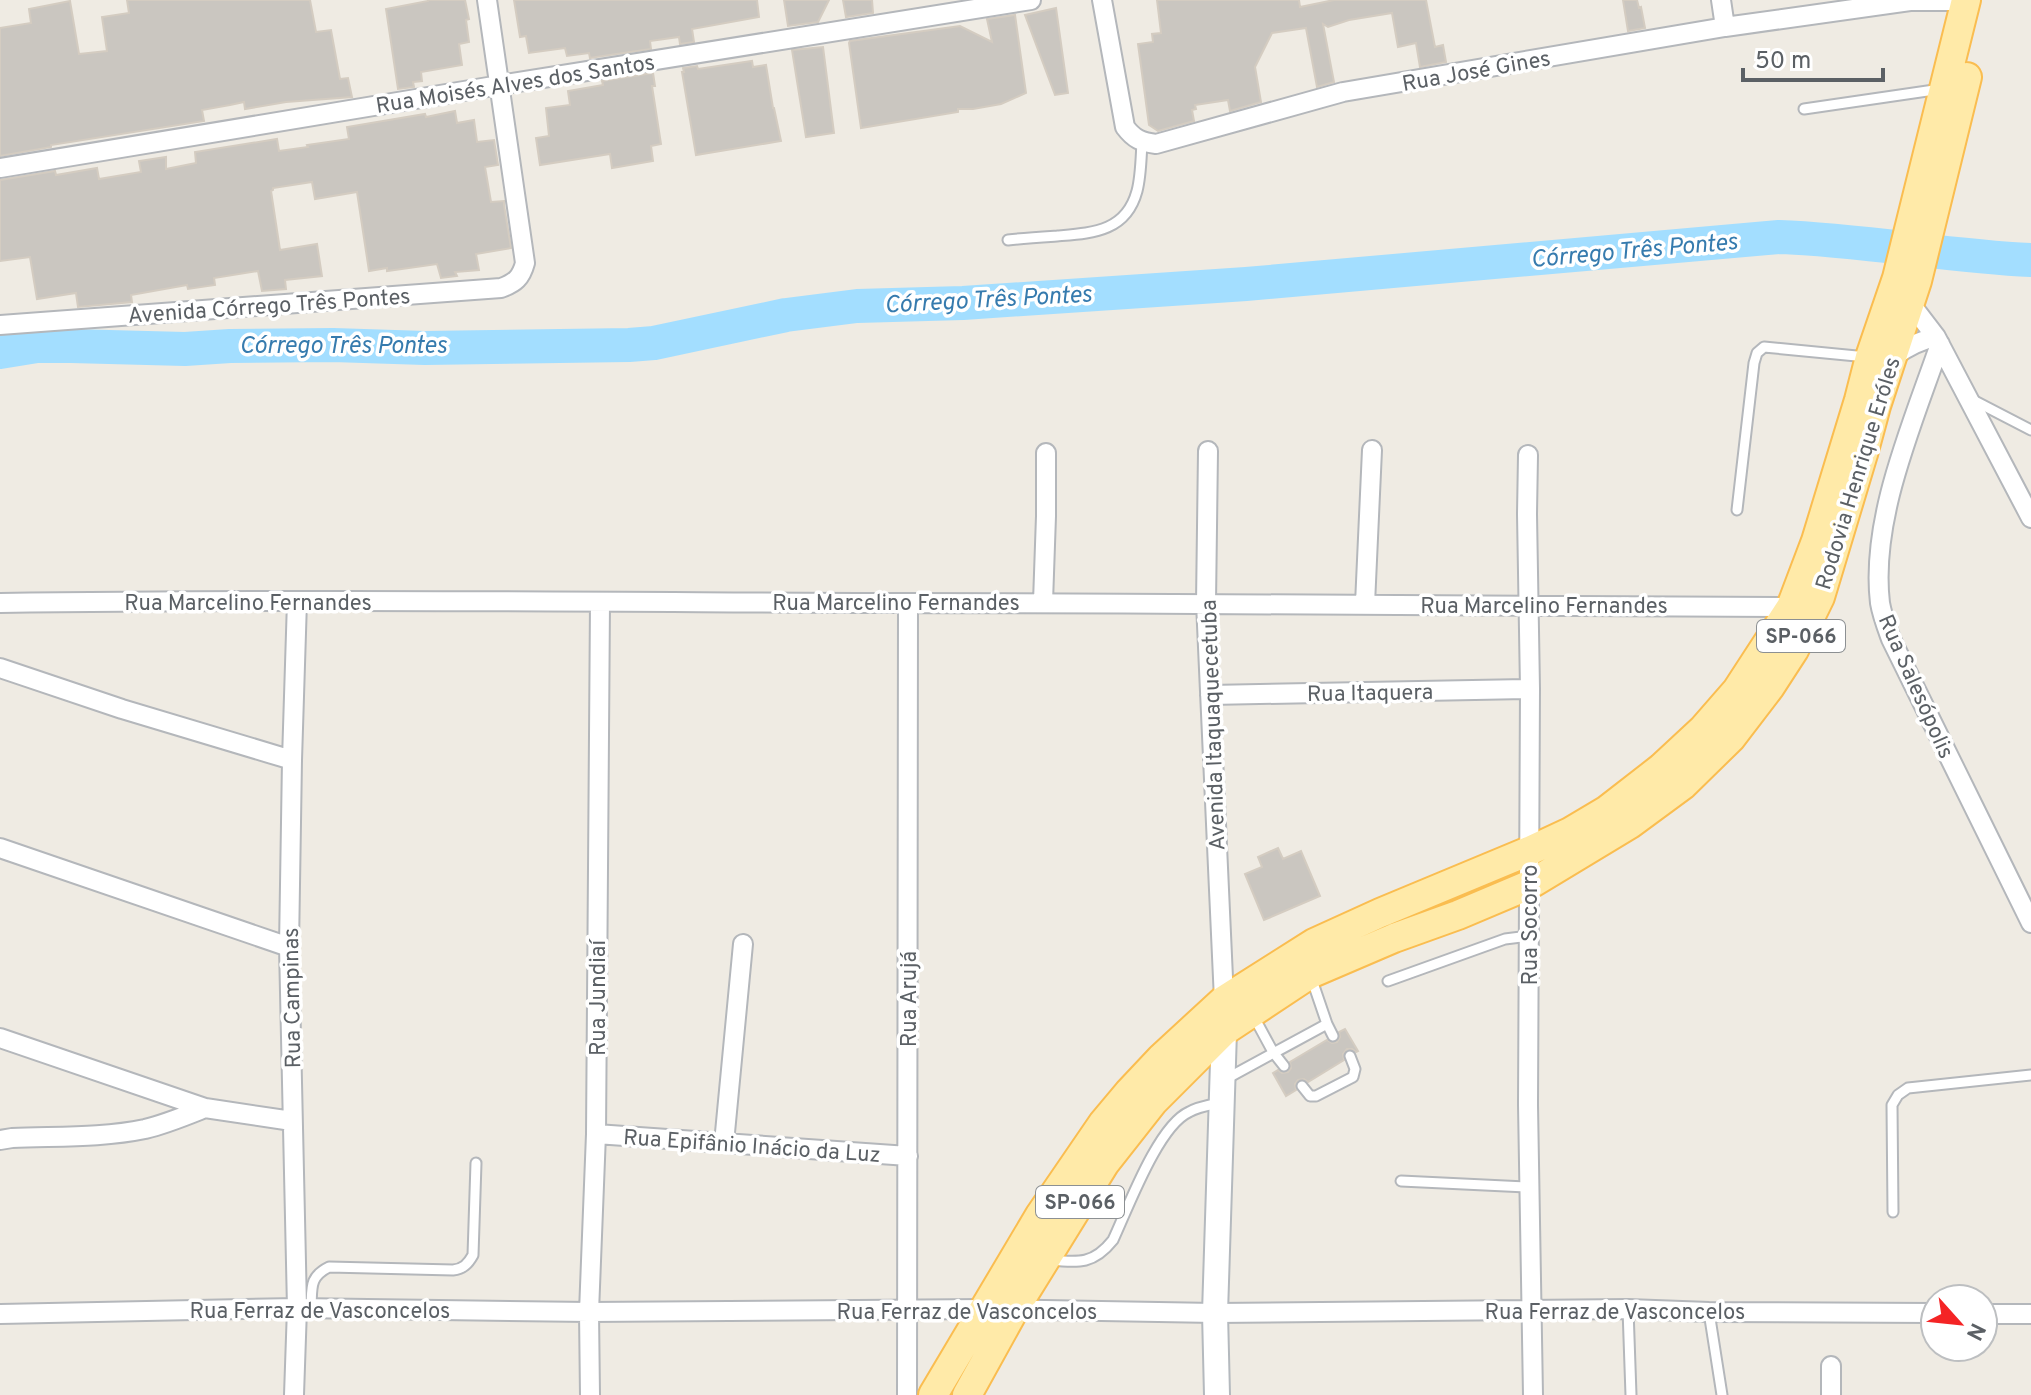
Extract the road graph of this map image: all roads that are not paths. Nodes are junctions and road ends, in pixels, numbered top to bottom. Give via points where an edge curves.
1 (487, 0) edge
2 (1031, 0) edge
3 (1102, 0) edge
4 (1721, 0) edge
5 (1966, 0) edge
6 (1986, 0) edge
7 (1725, 27) junction
8 (500, 85) junction
9 (1944, 88) junction
10 (1804, 109) dead end
11 (1142, 142) junction
12 (0, 168) edge
13 (1919, 231) junction
14 (1008, 240) dead end
15 (1908, 287) junction
16 (0, 325) edge
17 (1938, 341) junction
18 (1882, 357) junction
19 (1968, 397) junction
20 (2031, 430) edge
21 (1372, 450) dead end
22 (1208, 451) dead end
23 (1046, 453) dead end
24 (1528, 455) dead end
25 (1737, 510) dead end
26 (2031, 518) edge
27 (297, 601) junction
28 (600, 602) junction
29 (1043, 602) junction
30 (0, 603) edge
31 (908, 603) junction
32 (1206, 603) junction
33 (1365, 604) junction
34 (1529, 604) junction
35 (1791, 607) junction
36 (0, 668) edge
37 (1530, 689) junction
38 (1210, 695) junction
39 (292, 760) junction
40 (0, 848) edge
41 (1529, 851) junction
42 (1529, 885) junction
43 (2031, 923) edge
44 (1529, 936) junction
45 (743, 944) dead end
46 (289, 947) junction
47 (1310, 974) junction
48 (1388, 981) dead end
49 (1224, 1000) junction
50 (1252, 1013) junction
51 (1327, 1024) junction
52 (1224, 1031) junction
53 (1333, 1036) dead end
54 (0, 1038) edge
55 (1273, 1052) junction
56 (1350, 1056) dead end
57 (1284, 1066) dead end
58 (2031, 1075) edge
59 (1302, 1086) dead end
60 (1222, 1091) junction
61 (205, 1108) junction
62 (292, 1121) junction
63 (596, 1134) junction
64 (0, 1140) edge
65 (724, 1143) junction
66 (908, 1156) junction
67 (476, 1163) dead end
68 (1401, 1181) dead end
69 (1528, 1187) junction
70 (1893, 1212) dead end
71 (1044, 1260) junction
72 (304, 1308) junction
73 (984, 1309) junction
74 (1532, 1309) junction
75 (1628, 1309) junction
76 (907, 1310) junction
77 (1014, 1310) junction
78 (589, 1312) junction
79 (1709, 1312) junction
80 (1215, 1313) junction
81 (1919, 1313) edge
82 (0, 1314) edge
83 (1999, 1314) edge
84 (2031, 1314) edge
85 (1831, 1366) dead end
86 (294, 1395) edge
87 (590, 1395) edge
88 (907, 1395) edge
89 (933, 1395) edge
90 (967, 1395) edge
91 (1217, 1395) edge
92 (1533, 1395) edge
93 (1631, 1395) edge
94 (1722, 1395) edge
95 (1831, 1395) edge

1 - 8 street
2 - 8 street, Rua Moisés Alves dos Santos
3 - 11 street via 1125,127
4 - 7 street
5 - 7 street, Rua José Gines via 1910,1
5 - 9 main road
6 - 13 main road
7 - 11 street, Rua José Gines via 1343,92 1156,144
8 - 12 street, Rua Moisés Alves dos Santos
8 - 16 street, Avenida Córrego Três Pontes via 525,263 514,283
9 - 10 lane
9 - 13 main road
11 - 14 lane via 1138,189 1126,214 1114,224 1097,232
13 - 15 main road, Rodovia Henrique Eróles / SP-066
15 - 17 street
15 - 18 main road, Rodovia Henrique Eróles / SP-066
17 - 18 street via 1923,340
17 - 19 street
17 - 43 street, Rua Salesópolis via 1892,487 1882,537 1880,607
18 - 25 lane via 1764,347 1757,353
18 - 35 main road, Rodovia Henrique Eróles / SP-066 via 1859,400
18 - 42 main road, Rodovia Henrique Eróles / SP-066 via 1876,406 1820,597 1770,687 1731,738 1683,785
19 - 20 lane
19 - 26 street
21 - 33 street
22 - 32 street, Avenida Itaquaquecetuba
23 - 29 street
24 - 34 street, Rua Socorro
27 - 28 street, Rua Marcelino Fernandes
27 - 30 street, Rua Marcelino Fernandes
27 - 39 street, Rua Campinas
28 - 31 street, Rua Marcelino Fernandes
28 - 63 street, Rua Jundiaí
29 - 31 street, Rua Marcelino Fernandes
29 - 32 street, Rua Marcelino Fernandes
31 - 66 street, Rua Arujá
32 - 33 street, Rua Marcelino Fernandes
32 - 38 street, Avenida Itaquaquecetuba
33 - 34 street, Rua Marcelino Fernandes
34 - 35 street, Rua Marcelino Fernandes
34 - 37 street, Rua Socorro
35 - 41 main road, Rodovia Henrique Eróles / SP-066 via 1737,690 1703,729 1607,810
36 - 39 street
37 - 38 street, Rua Itaquera
37 - 41 street, Rua Socorro
38 - 49 street, Avenida Itaquaquecetuba
39 - 46 street, Rua Campinas
40 - 46 street
41 - 42 street, Rua Socorro
41 - 49 main road, SP-066 via 1314,943
42 - 44 street, Rua Socorro
42 - 47 main road, SP-066
44 - 48 lane via 1505,939
44 - 69 street, Rua Socorro
45 - 65 street
46 - 62 street, Rua Campinas
47 - 50 main road, SP-066
47 - 51 lane
49 - 73 main road, SP-066 via 1161,1058 1103,1123
50 - 52 main road, SP-066
50 - 55 lane
51 - 53 lane
51 - 55 lane
52 - 60 street
52 - 71 main road, SP-066 via 1153,1102 1105,1163
54 - 61 street
55 - 57 lane
55 - 60 lane
56 - 59 lane via 1353,1077 1316,1096
58 - 70 lane via 1908,1088 1898,1095 1892,1105
60 - 71 lane via 1171,1127 1103,1253 1077,1263
60 - 80 street
61 - 62 street
61 - 64 street via 143,1129
62 - 72 street, Rua Campinas
63 - 65 street, Rua Epifânio Inácio da Luz
63 - 78 street, Rua Jundiaí
65 - 66 street, Rua Epifânio Inácio da Luz
66 - 76 street, Rua Arujá
67 - 72 lane via 473,1255 468,1263 453,1270 329,1267 312,1283
68 - 69 lane
69 - 74 street, Rua Socorro
71 - 77 main road, SP-066
72 - 78 street, Rua Ferraz de Vasconcelos
72 - 82 street, Rua Ferraz de Vasconcelos
72 - 86 street, Rua Campinas
73 - 76 street, Rua Ferraz de Vasconcelos
73 - 77 street, Rua Ferraz de Vasconcelos
73 - 89 main road, SP-066
74 - 75 street, Rua Ferraz de Vasconcelos
74 - 80 street, Rua Ferraz de Vasconcelos
74 - 92 street, Rua Socorro
75 - 79 street, Rua Ferraz de Vasconcelos
75 - 93 lane
76 - 78 street, Rua Ferraz de Vasconcelos
76 - 88 street, Rua Arujá
77 - 80 street, Rua Ferraz de Vasconcelos
77 - 90 main road, SP-066
78 - 87 street, Rua Jundiaí
79 - 81 street, Rua Ferraz de Vasconcelos
79 - 94 lane
80 - 91 street
83 - 84 street
85 - 95 street

